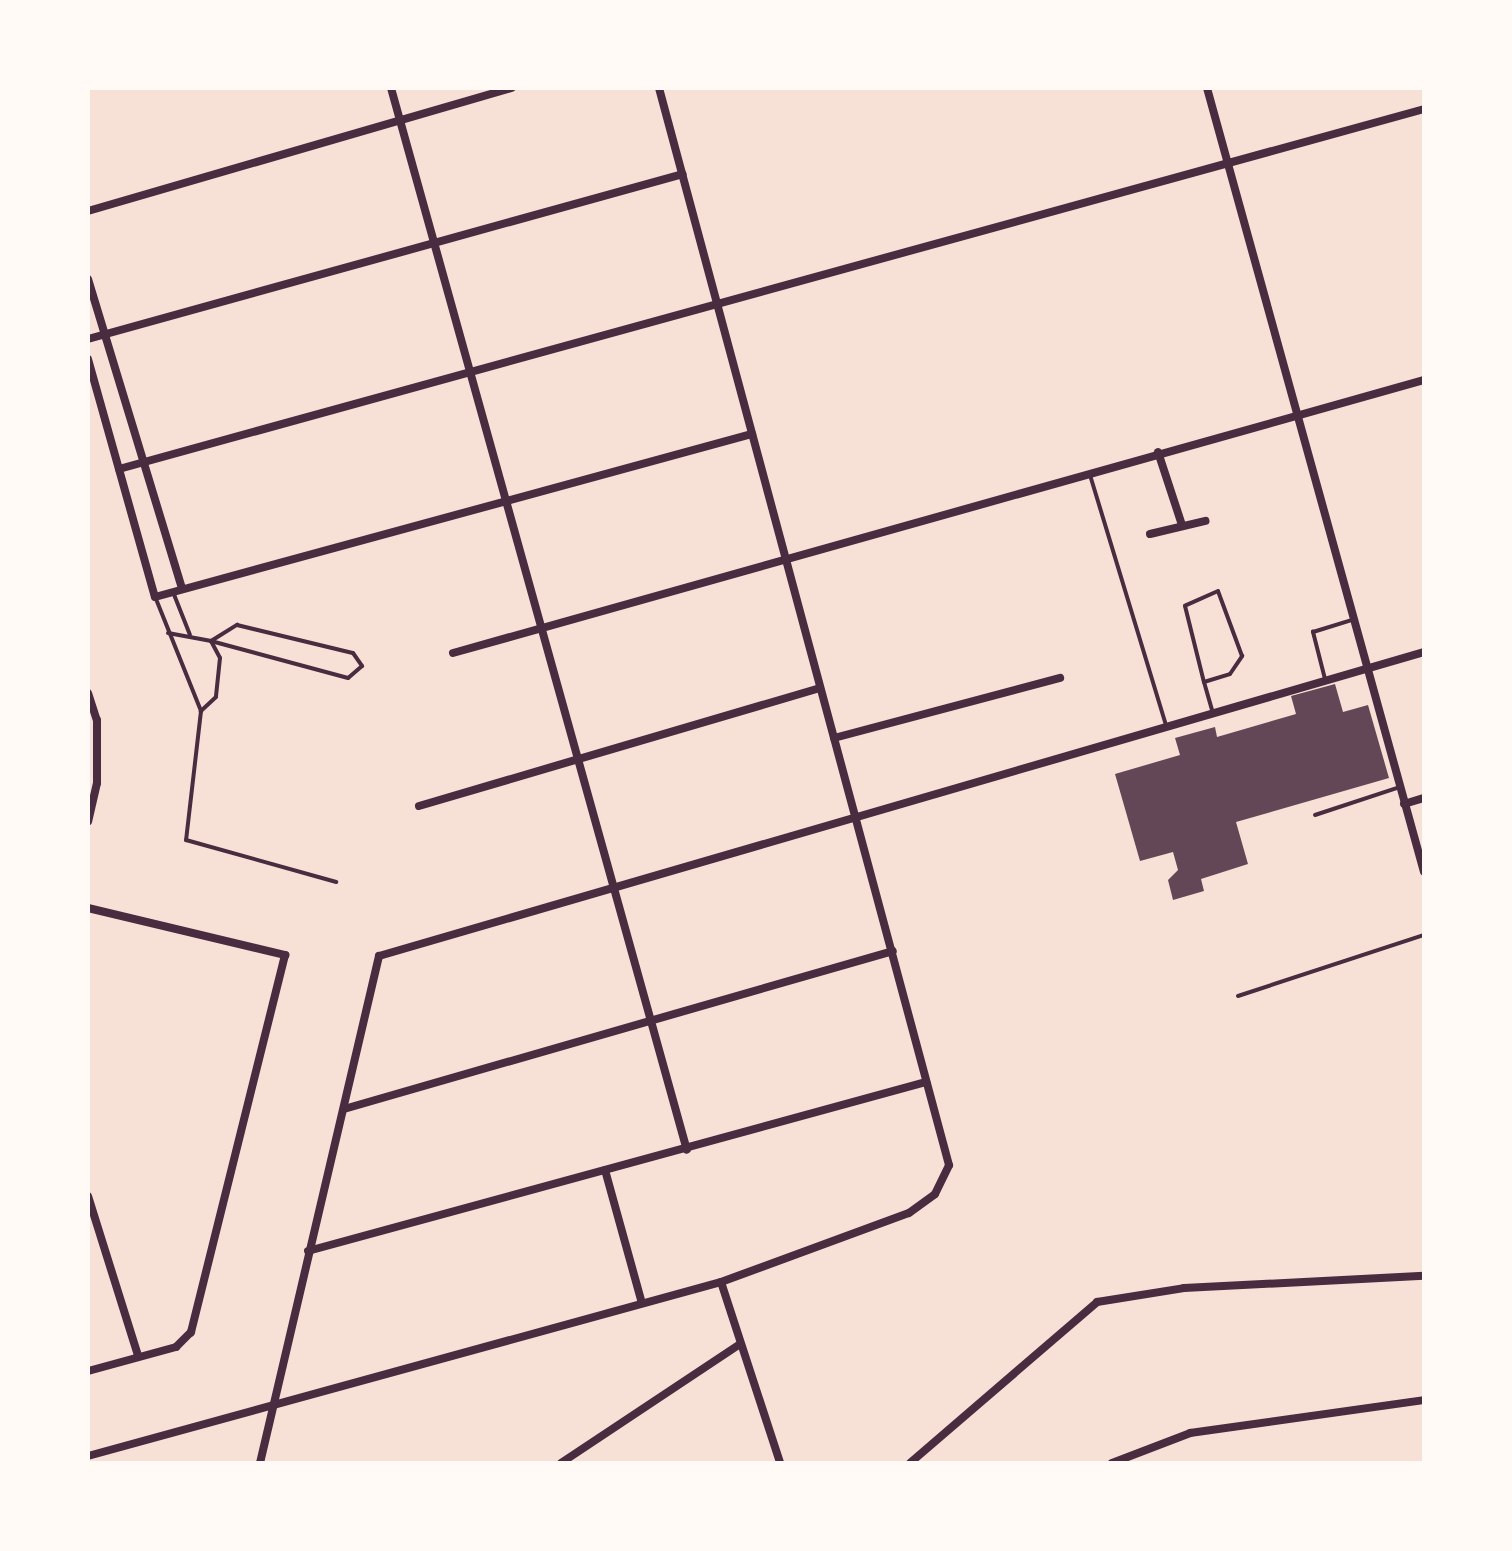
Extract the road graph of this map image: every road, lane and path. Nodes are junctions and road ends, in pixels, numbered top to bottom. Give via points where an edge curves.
1 (391, 88) edge
2 (512, 88) edge
3 (659, 88) edge
4 (1207, 88) edge
5 (1424, 109) edge
6 (398, 117) junction
7 (1228, 165) junction
8 (683, 174) junction
9 (88, 211) edge
10 (436, 244) junction
11 (88, 279) edge
12 (718, 304) junction
13 (105, 334) junction
14 (88, 339) edge
15 (88, 359) edge
16 (471, 368) junction
17 (1424, 380) edge
18 (1294, 417) junction
19 (752, 434) junction
20 (1158, 452) junction
21 (144, 462) junction
22 (119, 469) junction
23 (1089, 473) junction
24 (507, 497) junction
25 (1205, 521) dead end
26 (1182, 525) junction
27 (1150, 534) dead end
28 (787, 563) junction
29 (178, 590) junction
30 (155, 597) junction
31 (1352, 620) junction
32 (542, 631) junction
33 (168, 633) junction
34 (190, 635) junction
35 (211, 641) junction
36 (1424, 652) edge
37 (453, 653) dead end
38 (1366, 669) junction
39 (1060, 678) dead end
40 (1325, 680) junction
41 (1204, 682) junction
42 (820, 688) junction
43 (88, 693) edge
44 (1212, 710) junction
45 (201, 711) junction
46 (1166, 725) junction
47 (834, 738) junction
48 (576, 757) junction
49 (1400, 787) junction
50 (1424, 798) edge
51 (1404, 804) junction
52 (419, 806) dead end
53 (857, 813) junction
54 (1315, 815) dead end
55 (88, 821) edge
56 (1424, 872) edge
57 (336, 882) dead end
58 (614, 892) junction
59 (88, 908) edge
60 (1424, 935) edge
61 (893, 951) junction
62 (1238, 996) dead end
63 (650, 1019) junction
64 (926, 1082) junction
65 (344, 1109) junction
66 (687, 1150) junction
67 (605, 1170) junction
68 (88, 1196) edge
69 (91, 1216) edge
70 (308, 1251) junction
71 (1424, 1276) edge
72 (721, 1282) junction
73 (642, 1303) junction
74 (740, 1344) junction
75 (138, 1356) junction
76 (88, 1371) edge
77 (274, 1400) junction
78 (1424, 1400) edge
79 (88, 1456) edge
80 (260, 1463) edge
81 (561, 1463) edge
82 (780, 1463) edge
83 (910, 1463) edge
84 (1112, 1463) edge

1 - 6 street
2 - 6 street
3 - 8 street
4 - 7 street
5 - 7 street
6 - 9 street
6 - 10 street
7 - 12 street
7 - 18 street
8 - 10 street
8 - 12 street
10 - 13 street
10 - 16 street
11 - 13 street
12 - 16 street
12 - 19 street
13 - 14 street
13 - 21 street
15 - 22 street
16 - 21 street
16 - 24 street
17 - 18 street
18 - 20 street
18 - 31 street
19 - 24 street
19 - 28 street
20 - 23 street
20 - 26 street
21 - 22 street
21 - 29 street
22 - 30 street
23 - 28 street
23 - 46 lane
24 - 29 street
24 - 32 street
25 - 26 street
26 - 27 street
28 - 32 street
28 - 42 street
29 - 30 street
29 - 34 lane
30 - 33 lane
31 - 38 street
31 - 40 lane via 1313,632
32 - 37 street
32 - 48 street
33 - 34 lane
33 - 45 lane
34 - 35 lane
35 - 35 lane via 348,678 362,666 353,653 237,625
35 - 45 lane via 222,674 216,697
36 - 38 street
38 - 40 street
38 - 49 street
39 - 47 street
40 - 44 street
41 - 41 lane via 1185,606 1218,591 1242,656 1230,674
41 - 44 lane
42 - 47 street
42 - 48 street
43 - 55 street via 97,720 97,783
44 - 46 street
45 - 57 lane via 186,840
46 - 53 street
47 - 53 street
48 - 52 street
48 - 58 street
49 - 51 street
49 - 54 lane
50 - 51 street
51 - 56 street
53 - 58 street
53 - 61 street
58 - 63 street
58 - 65 street via 379,956
59 - 75 street via 285,955 191,1332 176,1347
60 - 62 lane
61 - 63 street
61 - 64 street
63 - 65 street
63 - 66 street
64 - 66 street
64 - 72 street via 949,1165 935,1194 909,1213
65 - 70 street
66 - 67 street
67 - 70 street
67 - 73 street
68 - 69 street
69 - 75 street
70 - 77 street
71 - 83 street via 1184,1288 1097,1302
72 - 73 street
72 - 74 street
73 - 77 street
74 - 81 street
74 - 82 street
75 - 76 street
77 - 79 street
77 - 80 street
78 - 84 street via 1190,1433

